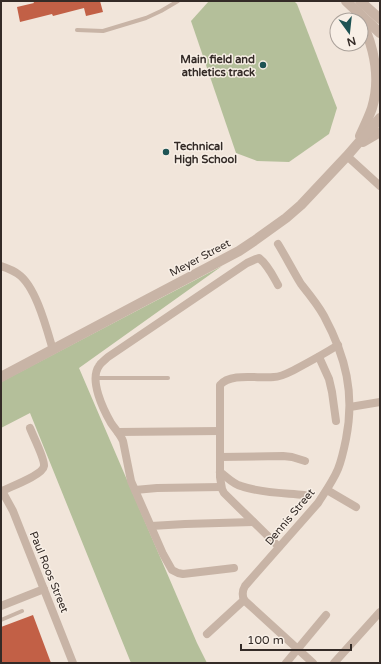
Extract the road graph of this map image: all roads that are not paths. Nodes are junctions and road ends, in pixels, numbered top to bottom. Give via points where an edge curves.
1 (178, 1) edge
2 (346, 1) edge
3 (358, 5) edge
4 (380, 19) edge
5 (78, 30) dead end
6 (380, 32) edge
7 (369, 39) edge
8 (380, 118) edge
9 (380, 132) edge
10 (356, 146) junction
11 (347, 156) junction
12 (380, 186) edge
13 (278, 244) dead end
14 (1, 266) edge
15 (278, 285) dead end
16 (338, 346) junction
17 (53, 350) junction
18 (319, 356) junction
19 (1, 377) edge
20 (95, 378) junction
21 (168, 378) dead end
22 (380, 402) edge
23 (350, 407) junction
24 (336, 421) dead end
25 (30, 428) dead end
26 (220, 431) junction
27 (118, 432) junction
28 (220, 457) junction
29 (305, 461) dead end
30 (220, 472) junction
31 (221, 487) junction
32 (135, 490) junction
33 (326, 490) junction
34 (2, 492) edge
35 (304, 495) dead end
36 (356, 507) dead end
37 (253, 522) junction
38 (151, 526) junction
39 (279, 547) junction
40 (234, 568) dead end
41 (44, 589) junction
42 (244, 600) junction
43 (1, 606) edge
44 (22, 612) dead end
45 (380, 612) edge
46 (326, 615) dead end
47 (1, 620) edge
48 (207, 634) dead end
49 (298, 650) junction
50 (73, 663) edge
51 (286, 663) edge
52 (313, 663) edge
53 (334, 663) edge

1 - 5 lane via 146,18 103,31
2 - 3 street
3 - 4 street
3 - 6 street
7 - 10 street via 376,67 376,87 372,107
8 - 10 street, Meyer Street
9 - 10 street
10 - 11 street, Meyer Street
11 - 12 street
11 - 17 street, Meyer Street via 301,205 254,241
13 - 16 street, Dennis Street via 300,282 324,315
14 - 17 street via 19,274 29,287 44,319
15 - 20 street via 259,258 248,263 108,357 99,364
16 - 18 street
16 - 23 street, Dennis Street via 344,363
17 - 19 street, Meyer Street
18 - 24 street via 329,379
18 - 26 street via 276,377 233,378 223,382 220,385
20 - 21 lane
20 - 27 street via 99,397
22 - 23 street
23 - 33 street, Dennis Street via 342,456
25 - 34 street via 43,460 43,470
26 - 27 street
26 - 28 street
27 - 32 street via 123,441 129,475
28 - 29 street via 283,456
28 - 30 street
30 - 31 street
30 - 35 street via 241,486
31 - 32 street
31 - 37 street
32 - 38 street
33 - 36 street
33 - 39 street, Dennis Street via 318,503
34 - 41 street, Paul Roos Street via 13,511
37 - 38 street
37 - 39 street
38 - 40 street via 174,572 191,573
39 - 42 street, Dennis Street via 245,586 242,595
41 - 43 street
41 - 50 street, Paul Roos Street
42 - 48 street
42 - 49 street
44 - 47 lane
45 - 53 street
46 - 49 street
49 - 51 street
49 - 52 street

